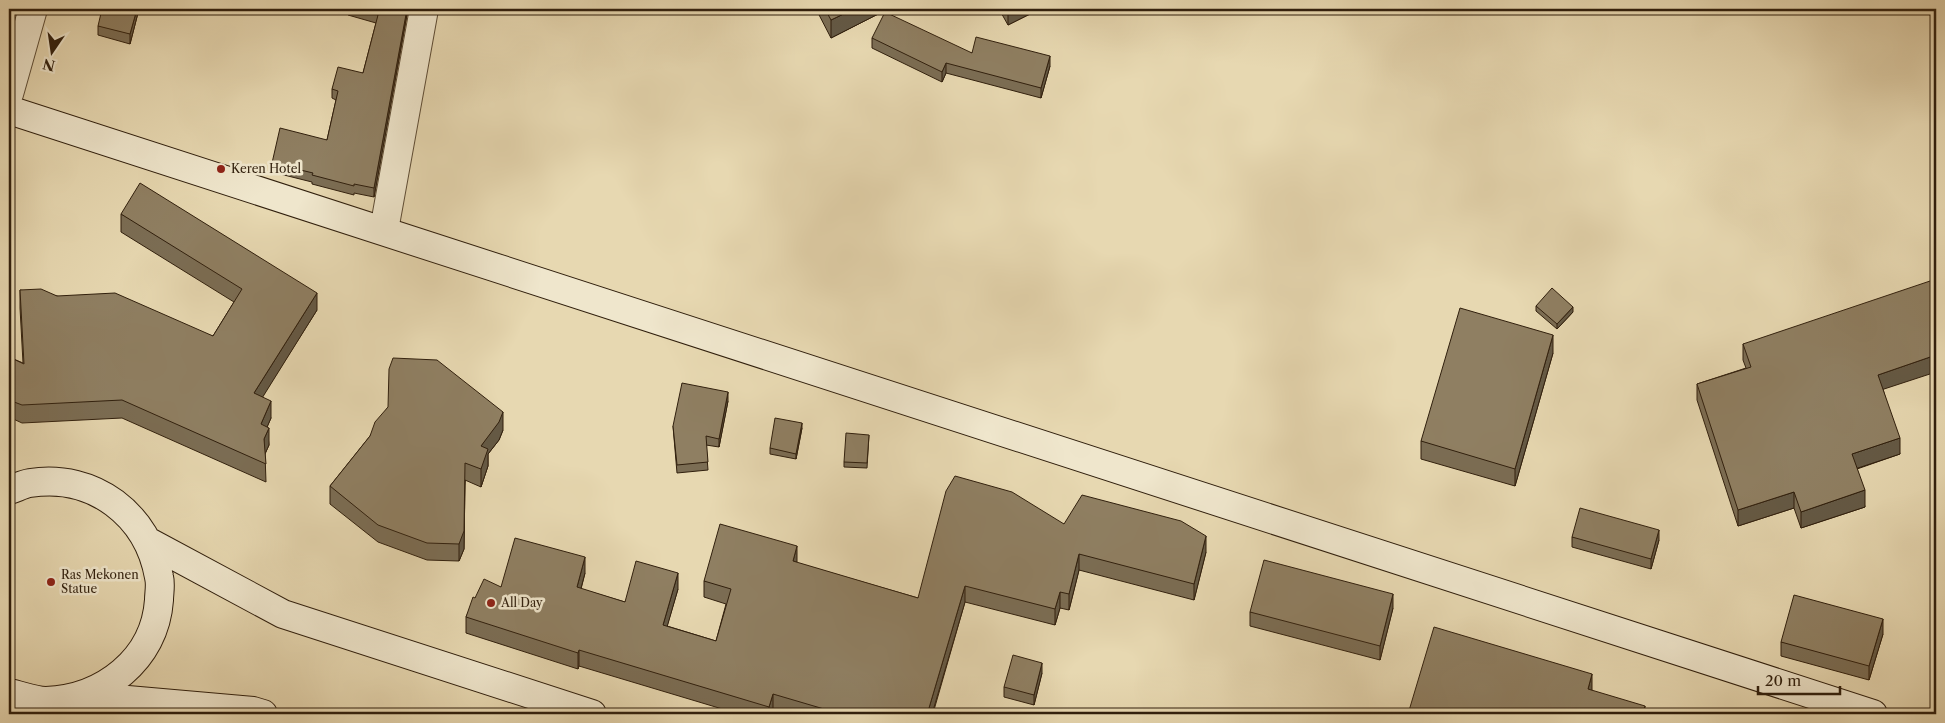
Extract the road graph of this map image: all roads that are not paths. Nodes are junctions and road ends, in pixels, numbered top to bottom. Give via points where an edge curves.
1 (33, 9) edge
2 (424, 9) edge
3 (9, 94) edge
4 (9, 110) edge
5 (384, 230) junction
6 (9, 490) edge
7 (149, 542) junction
8 (9, 693) edge
9 (82, 696) junction
10 (263, 714) edge
11 (592, 714) edge
12 (1873, 714) edge

1 - 3 street
2 - 5 street
4 - 5 street
5 - 12 street
6 - 7 street via 30,483 64,482 98,492 126,511
7 - 9 street via 160,579 158,616 143,652 116,679
7 - 11 street via 283,614
8 - 9 street via 44,701
9 - 10 street

